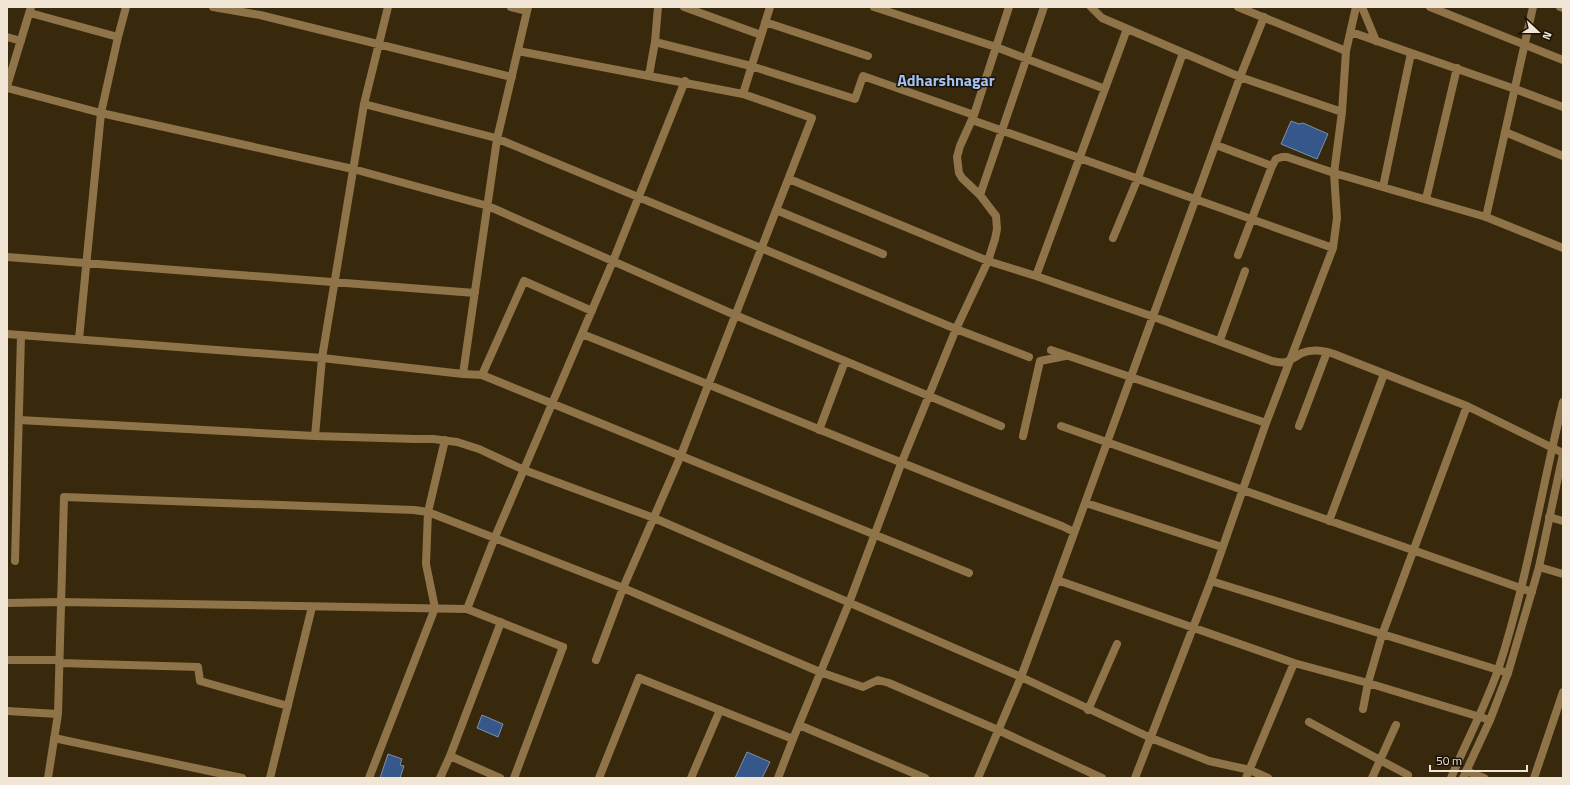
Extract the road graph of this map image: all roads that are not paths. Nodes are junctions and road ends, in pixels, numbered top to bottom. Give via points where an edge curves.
1 (126, 7) edge
2 (213, 7) edge
3 (262, 7) edge
4 (388, 7) edge
5 (512, 7) edge
6 (658, 7) edge
7 (684, 7) edge
8 (770, 7) edge
9 (874, 7) edge
10 (1009, 7) edge
11 (1044, 7) edge
12 (1091, 7) edge
13 (1238, 7) edge
14 (1356, 7) edge
15 (1362, 7) edge
16 (1430, 7) edge
17 (1533, 7) edge
18 (528, 9) edge
19 (30, 10) edge
20 (260, 15) junction
21 (1264, 17) junction
22 (765, 22) junction
23 (1127, 29) junction
24 (1351, 32) junction
25 (761, 35) junction
26 (7, 37) edge
27 (118, 37) junction
28 (21, 41) junction
29 (1376, 41) junction
30 (655, 42) junction
31 (379, 44) junction
32 (1524, 45) junction
33 (996, 47) junction
34 (1346, 50) junction
35 (518, 51) junction
36 (1411, 53) junction
37 (1183, 54) junction
38 (868, 56) dead end
39 (1027, 59) junction
40 (1563, 60) edge
41 (751, 66) junction
42 (1457, 68) junction
43 (649, 75) junction
44 (512, 77) junction
45 (1240, 77) junction
46 (685, 82) junction
47 (7, 87) edge
48 (1105, 89) junction
49 (1515, 89) junction
50 (743, 94) junction
51 (364, 104) junction
52 (1563, 107) edge
53 (1342, 112) junction
54 (101, 113) junction
55 (973, 117) junction
56 (1002, 131) junction
57 (1505, 132) junction
58 (497, 139) junction
59 (1216, 145) junction
60 (1563, 156) edge
61 (1079, 158) junction
62 (1272, 166) junction
63 (353, 169) junction
64 (1334, 173) junction
65 (1138, 178) junction
66 (789, 179) junction
67 (1383, 187) junction
68 (980, 195) junction
69 (639, 198) junction
70 (1196, 199) junction
71 (1426, 199) junction
72 (488, 206) junction
73 (776, 210) junction
74 (1486, 217) junction
75 (1252, 219) junction
76 (1113, 238) dead end
77 (762, 248) junction
78 (1333, 248) junction
79 (1563, 248) edge
80 (883, 254) dead end
81 (1238, 255) dead end
82 (7, 257) edge
83 (613, 261) junction
84 (988, 261) junction
85 (87, 263) junction
86 (1245, 271) dead end
87 (1036, 276) junction
88 (334, 282) junction
89 (475, 293) junction
90 (592, 311) junction
91 (735, 315) junction
92 (1154, 317) junction
93 (956, 329) junction
94 (7, 334) edge
95 (582, 334) junction
96 (21, 335) junction
97 (79, 340) junction
98 (1220, 340) junction
99 (1051, 350) dead end
100 (1327, 352) junction
101 (1065, 356) junction
102 (1029, 357) dead end
103 (322, 358) junction
104 (845, 361) junction
105 (1289, 362) junction
106 (463, 374) junction
107 (1384, 374) junction
108 (482, 375) junction
109 (1131, 378) junction
110 (709, 384) junction
111 (929, 396) junction
112 (1563, 402) edge
113 (552, 403) junction
114 (1467, 406) junction
115 (19, 420) junction
116 (1266, 423) junction
117 (1002, 426) dead end
118 (1061, 426) dead end
119 (1299, 426) dead end
120 (819, 430) junction
121 (315, 436) junction
122 (1024, 436) dead end
123 (445, 440) junction
124 (1108, 442) junction
125 (1552, 448) junction
126 (1563, 453) edge
127 (681, 455) junction
128 (901, 464) junction
129 (524, 470) junction
130 (1242, 490) junction
131 (1086, 503) junction
132 (428, 512) junction
133 (7, 516) edge
134 (16, 516) junction
135 (1548, 517) junction
136 (654, 518) junction
137 (1329, 521) junction
138 (1563, 521) edge
139 (1074, 532) junction
140 (875, 534) junction
141 (495, 537) junction
142 (1222, 547) junction
143 (1413, 549) junction
144 (15, 561) dead end
145 (1539, 567) junction
146 (968, 573) dead end
147 (1563, 574) edge
148 (1057, 580) junction
149 (1211, 581) junction
150 (623, 588) junction
151 (1521, 588) junction
152 (1532, 592) junction
153 (61, 602) junction
154 (7, 603) edge
155 (848, 603) junction
156 (312, 607) junction
157 (435, 608) junction
158 (467, 609) junction
159 (501, 622) junction
160 (1192, 626) junction
161 (1382, 635) junction
162 (1118, 644) dead end
163 (7, 660) edge
164 (596, 660) dead end
165 (59, 662) junction
166 (1294, 663) junction
167 (1498, 670) junction
168 (820, 672) junction
169 (1508, 673) junction
170 (1020, 677) junction
171 (1368, 683) junction
172 (1563, 692) edge
173 (288, 706) junction
174 (1363, 709) dead end
175 (720, 710) junction
176 (1088, 710) junction
177 (1560, 710) edge
178 (7, 711) edge
179 (58, 714) junction
180 (1479, 716) junction
181 (1490, 720) junction
182 (1309, 722) dead end
183 (799, 725) junction
184 (1396, 725) dead end
185 (998, 730) junction
186 (54, 738) junction
187 (1151, 738) junction
188 (793, 739) junction
189 (450, 756) junction
190 (1380, 760) junction
191 (1250, 770) junction
192 (1408, 775) dead end
193 (1465, 775) edge
194 (48, 778) edge
195 (242, 778) edge
196 (270, 778) edge
197 (369, 778) edge
198 (440, 778) edge
199 (500, 778) edge
200 (514, 778) edge
201 (599, 778) edge
202 (691, 778) edge
203 (778, 778) edge
204 (925, 778) edge
205 (978, 778) edge
206 (1102, 778) edge
207 (1135, 778) edge
208 (1246, 778) edge
209 (1268, 778) edge
210 (1372, 778) edge
211 (1451, 778) edge
212 (1484, 778) edge
213 (1534, 778) edge

1 - 27 street
2 - 20 street
3 - 20 street
4 - 31 street
5 - 18 street
6 - 30 street
7 - 25 street
8 - 22 street
9 - 33 street
10 - 33 street
11 - 39 street
12 - 23 street via 1102,18
13 - 21 street
14 - 24 street
15 - 29 street
16 - 32 street
17 - 32 street
18 - 35 street
19 - 27 street
19 - 28 street
20 - 31 street
21 - 34 street
21 - 45 street
22 - 25 street
22 - 38 street
23 - 37 street
23 - 48 street
24 - 29 street
24 - 34 street
25 - 41 street
26 - 28 street
27 - 54 street
28 - 47 street
29 - 36 street
30 - 41 street
30 - 43 street
31 - 44 street
31 - 51 street
32 - 40 street
32 - 49 street
33 - 39 street
33 - 55 street
34 - 53 street
35 - 43 street
35 - 44 street
36 - 42 street
36 - 67 street
37 - 45 street
37 - 65 street
39 - 48 street
39 - 56 street
41 - 50 street
41 - 55 street via 855,99 863,76
42 - 49 street
42 - 71 street
43 - 46 street
44 - 58 street
45 - 53 street
45 - 59 street
46 - 50 street
46 - 69 street
47 - 54 street
48 - 61 street
49 - 52 street
49 - 57 street
50 - 66 street via 812,118
51 - 58 street
51 - 63 street
53 - 64 street
54 - 63 street
54 - 85 street
55 - 56 street
55 - 68 street via 960,146 957,163 959,173 966,184
56 - 61 street
56 - 68 street
57 - 60 street
57 - 74 street
58 - 69 street
58 - 72 street
59 - 62 street
59 - 70 street
61 - 65 street
61 - 87 street
62 - 64 street via 1276,159 1287,157
62 - 75 street
63 - 72 street
63 - 88 street
64 - 67 street
64 - 78 street via 1337,218
65 - 70 street
65 - 76 street
66 - 73 street
66 - 84 street
67 - 71 street
68 - 84 street via 996,216 997,222 996,239
69 - 77 street
69 - 83 street
70 - 75 street
70 - 92 street
71 - 74 street
72 - 83 street
72 - 89 street
73 - 77 street
73 - 80 street
74 - 79 street
75 - 78 street
75 - 81 street
77 - 91 street
77 - 93 street
78 - 105 street
82 - 85 street
83 - 90 street
83 - 91 street
84 - 87 street
84 - 93 street
85 - 88 street
85 - 97 street
86 - 98 street
87 - 92 street
88 - 89 street
88 - 103 street
89 - 106 street
90 - 95 street
90 - 108 street via 524,281
91 - 104 street
91 - 110 street
92 - 98 street
92 - 109 street
93 - 102 street
93 - 111 street
94 - 96 street
95 - 110 street
95 - 113 street
96 - 97 street
96 - 115 street
97 - 103 street
98 - 105 street via 1272,361
99 - 101 street
100 - 105 street via 1302,353
100 - 107 street
100 - 119 street
101 - 109 street
101 - 122 street via 1040,361
103 - 106 street
103 - 121 street
104 - 111 street
104 - 120 street
105 - 116 street
106 - 108 street
107 - 114 street
107 - 137 street
108 - 113 street
109 - 116 street
109 - 124 street
110 - 120 street
110 - 127 street
111 - 117 street
111 - 128 street
112 - 125 street
113 - 127 street
113 - 129 street
114 - 125 street
114 - 143 street
115 - 121 street
115 - 134 street
116 - 130 street
118 - 124 street
120 - 128 street
121 - 123 street
123 - 129 street via 457,442
123 - 132 street
124 - 130 street
124 - 131 street
125 - 126 street
125 - 151 street
126 - 135 street
127 - 136 street
127 - 140 street
128 - 139 street
128 - 140 street
129 - 136 street
129 - 141 street
130 - 137 street
130 - 142 street
131 - 139 street
131 - 142 street
132 - 141 street
132 - 153 street via 64,498
132 - 157 street via 426,564
133 - 134 street
134 - 144 street
135 - 138 street
135 - 145 street
136 - 150 street
136 - 155 street
137 - 143 street
139 - 148 street
140 - 146 street
140 - 155 street
141 - 150 street
141 - 158 street
142 - 149 street
143 - 151 street
143 - 161 street
145 - 147 street
145 - 152 street
148 - 160 street
148 - 170 street
149 - 160 street
149 - 161 street
150 - 164 street
150 - 168 street
151 - 152 street
151 - 167 street
152 - 169 street
153 - 154 street
153 - 156 street
153 - 165 street
155 - 168 street
155 - 170 street
156 - 157 street
156 - 173 street
157 - 158 street
157 - 197 street
158 - 159 street
159 - 189 street
159 - 200 street via 563,647
160 - 166 street
160 - 187 street
161 - 167 street
161 - 171 street
162 - 176 street
163 - 165 street
165 - 173 street via 198,667 200,681
165 - 179 street
166 - 171 street
166 - 191 street
167 - 169 street
167 - 180 street
168 - 183 street
168 - 185 street via 863,687 878,680 884,681
169 - 181 street
170 - 176 street
170 - 185 street
171 - 174 street
171 - 180 street
172 - 177 street
173 - 196 street
175 - 188 street
175 - 201 street via 639,678
175 - 202 street
176 - 187 street
177 - 213 street
178 - 179 street
179 - 186 street
180 - 181 street
180 - 211 street
181 - 193 street
182 - 190 street
183 - 188 street
183 - 204 street
184 - 190 street
185 - 205 street
185 - 206 street
186 - 194 street
186 - 195 street
187 - 191 street via 1209,761
187 - 207 street
188 - 203 street
189 - 198 street
189 - 199 street
190 - 192 street
190 - 210 street
191 - 208 street
191 - 209 street
193 - 212 street

